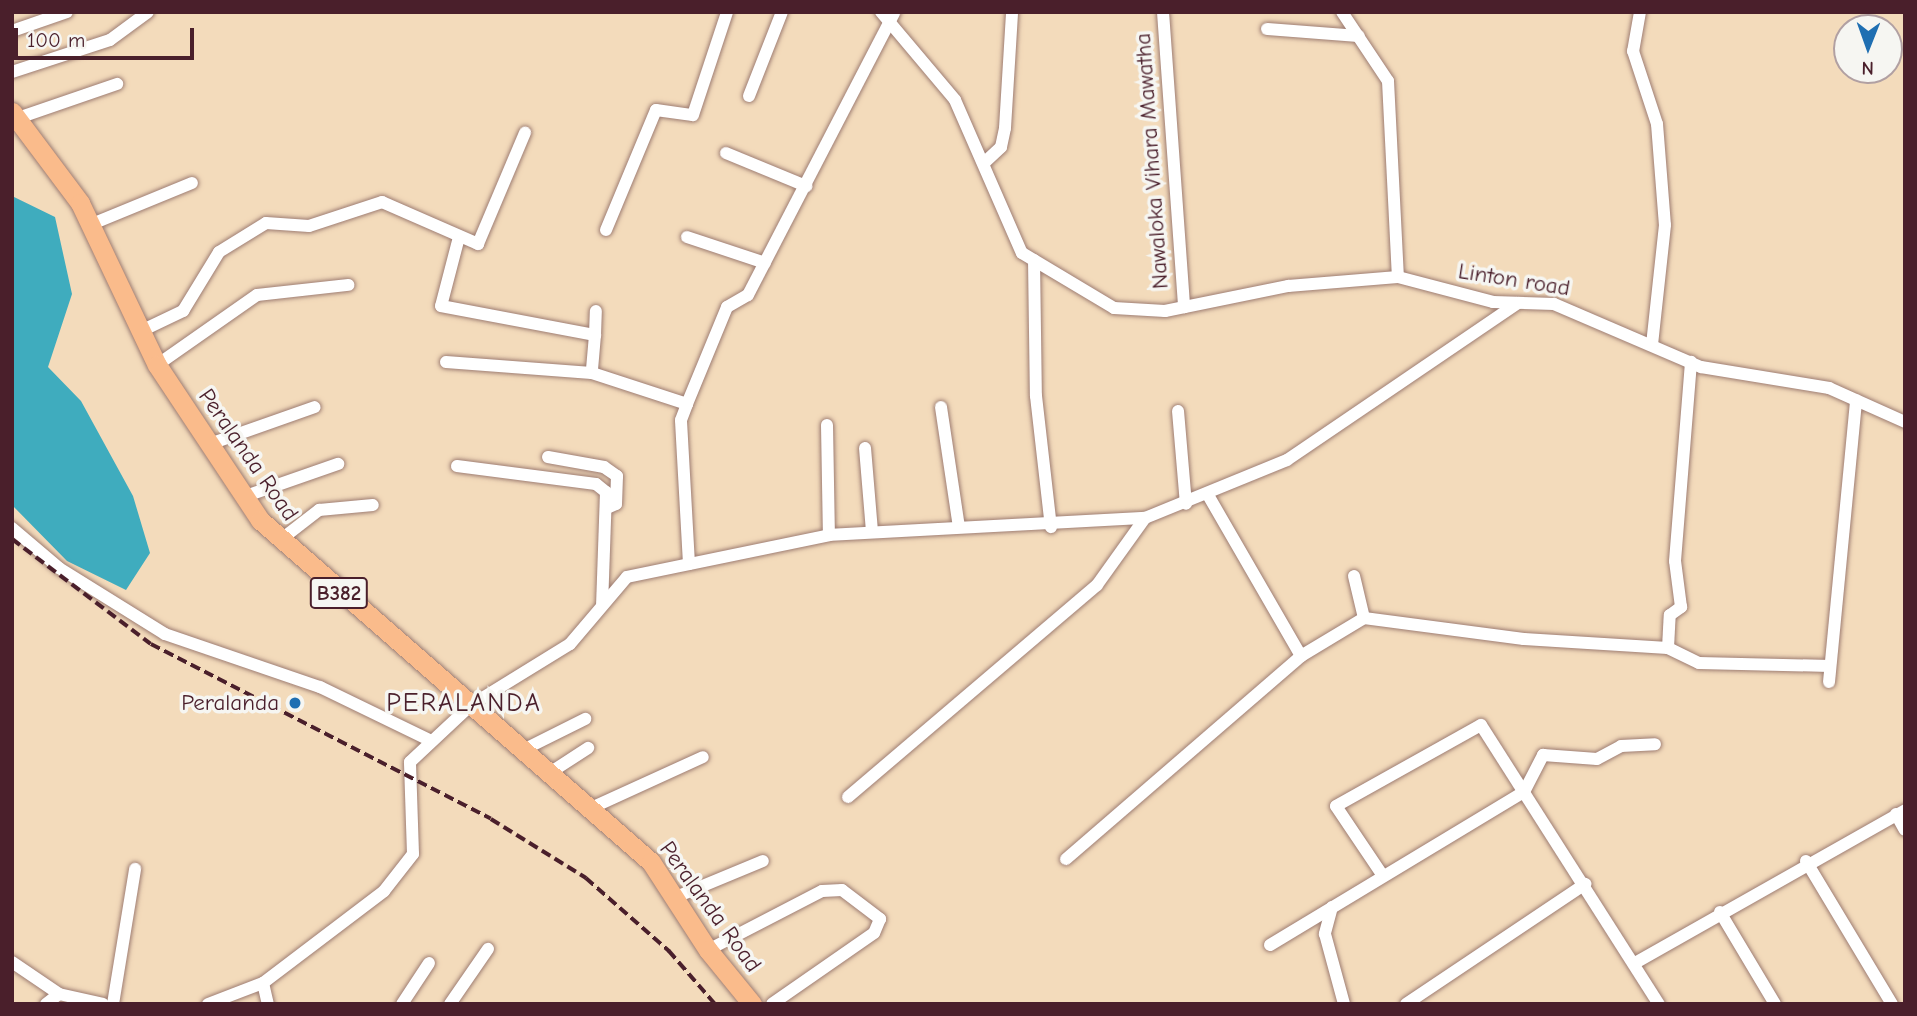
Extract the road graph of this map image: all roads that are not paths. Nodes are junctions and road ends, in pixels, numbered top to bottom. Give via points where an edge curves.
1 (67, 12) edge
2 (148, 12) edge
3 (727, 12) edge
4 (782, 12) edge
5 (881, 12) edge
6 (1012, 12) edge
7 (1163, 12) edge
8 (1342, 12) edge
9 (1640, 12) edge
10 (894, 16) edge
11 (1267, 29) dead end
12 (12, 31) edge
13 (1359, 36) junction
14 (12, 72) edge
15 (117, 84) dead end
16 (749, 96) dead end
17 (15, 115) edge
18 (525, 133) dead end
19 (726, 153) dead end
20 (985, 162) junction
21 (192, 183) dead end
22 (806, 186) junction
23 (92, 224) junction
24 (606, 229) dead end
25 (459, 237) junction
26 (687, 237) dead end
27 (1034, 260) junction
28 (765, 263) junction
29 (1398, 277) junction
30 (348, 285) dead end
31 (1518, 303) junction
32 (1184, 307) junction
33 (596, 312) dead end
34 (141, 331) junction
35 (595, 335) junction
36 (1652, 344) junction
37 (446, 362) dead end
38 (1691, 362) junction
39 (157, 365) junction
40 (592, 373) junction
41 (1856, 400) junction
42 (687, 404) junction
43 (316, 407) dead end
44 (941, 407) dead end
45 (1178, 411) dead end
46 (1905, 422) edge
47 (827, 425) dead end
48 (207, 445) junction
49 (865, 448) dead end
50 (548, 457) dead end
51 (338, 464) dead end
52 (457, 466) dead end
53 (1208, 495) junction
54 (243, 497) junction
55 (1186, 504) junction
56 (373, 505) dead end
57 (609, 507) junction
58 (1145, 518) junction
59 (959, 527) junction
60 (1051, 527) junction
61 (12, 528) edge
62 (872, 531) junction
63 (829, 535) junction
64 (279, 541) junction
65 (689, 564) junction
66 (1354, 576) dead end
67 (602, 607) junction
68 (1364, 618) junction
69 (1668, 648) junction
70 (1301, 656) junction
71 (1830, 666) junction
72 (1829, 682) dead end
73 (471, 705) junction
74 (585, 719) dead end
75 (429, 740) junction
76 (1655, 744) dead end
77 (588, 748) dead end
78 (521, 751) junction
79 (703, 757) dead end
80 (548, 774) junction
81 (1524, 792) junction
82 (848, 797) dead end
83 (589, 809) junction
84 (1900, 812) edge
85 (1905, 830) edge
86 (1066, 859) dead end
87 (1806, 861) junction
88 (763, 862) dead end
89 (135, 869) dead end
90 (1384, 876) junction
91 (1585, 884) junction
92 (676, 897) junction
93 (1332, 907) junction
94 (1720, 912) junction
95 (1270, 945) dead end
96 (488, 948) dead end
97 (708, 950) junction
98 (12, 962) edge
99 (429, 963) dead end
100 (1635, 963) junction
101 (263, 983) junction
102 (60, 994) junction
103 (46, 1004) edge
104 (103, 1004) edge
105 (113, 1004) edge
106 (208, 1004) edge
107 (268, 1004) edge
108 (402, 1004) edge
109 (450, 1004) edge
110 (752, 1004) edge
111 (772, 1004) edge
112 (1344, 1004) edge
113 (1406, 1004) edge
114 (1659, 1004) edge
115 (1775, 1004) edge
116 (1892, 1004) edge

1 - 12 street
2 - 14 street via 110,40
3 - 24 street via 694,115 656,110
4 - 16 street
5 - 10 street
6 - 20 street via 1005,128 1001,147
7 - 32 street, Nawaloka Vihara Mawatha
8 - 13 street
9 - 36 street via 1633,51 1657,124 1665,225
10 - 20 street via 955,100
10 - 22 street
11 - 13 street
13 - 29 street via 1388,81
15 - 17 street
17 - 23 main road, Peralanda Road / B382
18 - 25 street via 485,239 478,244
19 - 22 street
20 - 27 street via 1022,253
21 - 23 street
22 - 28 street
23 - 34 main road, Peralanda Road / B382
25 - 34 street via 382,202 309,226 250,228 219,252 191,304
25 - 35 street via 441,306
26 - 28 street
27 - 32 street, Linton road via 1114,308
27 - 60 street via 1037,396
28 - 42 street via 748,295 727,307
29 - 31 street, Linton road
29 - 32 street, Linton road via 1288,286
30 - 39 street via 257,295
31 - 36 street, Linton road via 1554,304
31 - 53 street via 1334,432
33 - 35 street
34 - 39 main road, Peralanda Road / B382
35 - 40 street
36 - 38 street, Linton road
37 - 40 street
38 - 41 street, Linton road via 1788,378
38 - 69 street via 1675,561 1681,607 1670,615
39 - 48 main road, Peralanda Road / B382
40 - 42 street
41 - 46 street, Linton road
41 - 71 street
42 - 65 street via 681,419
43 - 48 street
44 - 59 street
45 - 55 street
47 - 63 street
48 - 54 main road, Peralanda Road / B382
49 - 62 street
50 - 57 street via 604,467 617,476 616,504
51 - 54 street
52 - 57 street via 596,484
53 - 55 street
53 - 70 street
54 - 64 main road, Peralanda Road / B382
55 - 58 street
56 - 64 street via 319,510
57 - 67 street
58 - 60 street
58 - 82 street via 1097,585
59 - 60 street
59 - 62 street
61 - 75 street via 59,568 165,634 320,687
62 - 63 street
63 - 65 street
64 - 73 main road, Peralanda Road / B382
65 - 67 street via 627,577
66 - 68 street
67 - 73 street via 570,644
68 - 69 street via 1524,639
68 - 70 street
69 - 71 street via 1699,663
70 - 86 street
71 - 72 street
73 - 75 street
73 - 78 main road, Peralanda Road / B382
74 - 78 street
75 - 101 street via 410,762 413,854 384,891
76 - 81 street via 1621,746 1597,759 1543,755
77 - 80 street
78 - 80 main road, Peralanda Road / B382
79 - 83 street
80 - 83 main road, Peralanda Road / B382
81 - 90 street
81 - 90 street via 1481,725 1336,806
81 - 91 street
83 - 92 main road, Peralanda Road / B382 via 651,862
84 - 85 street
84 - 87 street
87 - 94 street
87 - 116 street
88 - 92 street
89 - 105 street
90 - 93 street
91 - 100 street
91 - 113 street
92 - 97 main road, Peralanda Road / B382
93 - 95 street
93 - 112 street via 1325,934
94 - 100 street
94 - 115 street
96 - 109 street
97 - 110 main road, Peralanda Road / B382
97 - 111 street via 822,891 842,890 880,919 874,933
98 - 102 street
99 - 108 street
100 - 114 street
101 - 106 street
101 - 107 street
102 - 103 street
102 - 104 street

